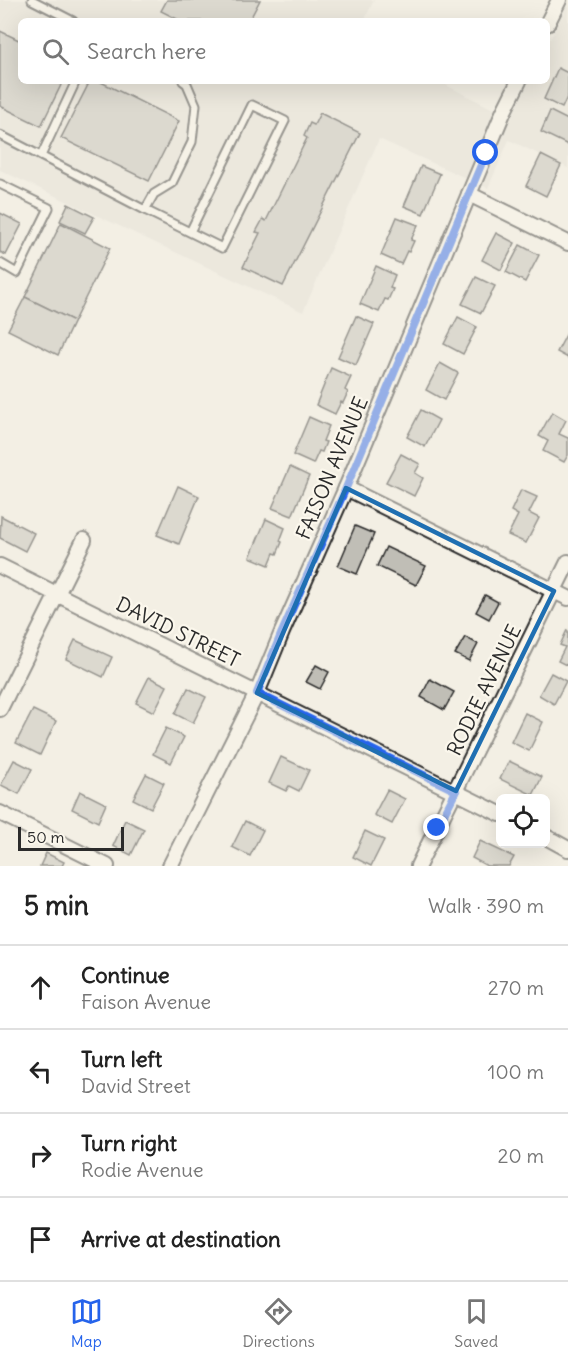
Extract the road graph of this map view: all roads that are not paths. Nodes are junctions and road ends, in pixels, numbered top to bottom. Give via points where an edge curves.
1 (32, 0) edge
2 (559, 0) edge
3 (67, 18) edge
4 (550, 18) edge
5 (75, 84) edge
6 (187, 84) edge
7 (517, 84) edge
8 (0, 135) edge
9 (41, 156) junction
10 (0, 184) edge
11 (469, 194) junction
12 (145, 210) junction
13 (190, 232) junction
14 (568, 243) edge
15 (0, 263) edge
16 (346, 488) junction
17 (84, 540) dead end
18 (568, 562) edge
19 (0, 566) edge
20 (554, 591) junction
21 (57, 595) junction
22 (568, 598) edge
23 (257, 693) junction
24 (0, 709) edge
25 (456, 791) junction
26 (496, 811) edge
27 (0, 813) edge
28 (550, 839) edge
29 (568, 849) edge
30 (107, 866) edge
31 (170, 866) edge
32 (418, 866) edge

1 - 3 lane
2 - 4 street
5 - 9 lane
6 - 12 lane via 196,105 192,142 172,183 154,194
7 - 11 street, FAISON AVENUE
8 - 9 lane
9 - 12 lane
10 - 15 lane via 49,208 17,273
11 - 14 street
11 - 16 street, FAISON AVENUE
12 - 13 lane
13 - 13 lane via 222,248 285,121 252,105
16 - 20 street
16 - 23 street, FAISON AVENUE
17 - 21 street
18 - 20 street, RODIE AVENUE
19 - 21 street, DAVID STREET
20 - 22 street
20 - 25 street, RODIE AVENUE
21 - 23 street, DAVID STREET
21 - 24 street
23 - 25 street, DAVID STREET
23 - 31 street, FAISON AVENUE
25 - 26 street, DAVID STREET
25 - 32 street, RODIE AVENUE
27 - 30 street
28 - 29 street

